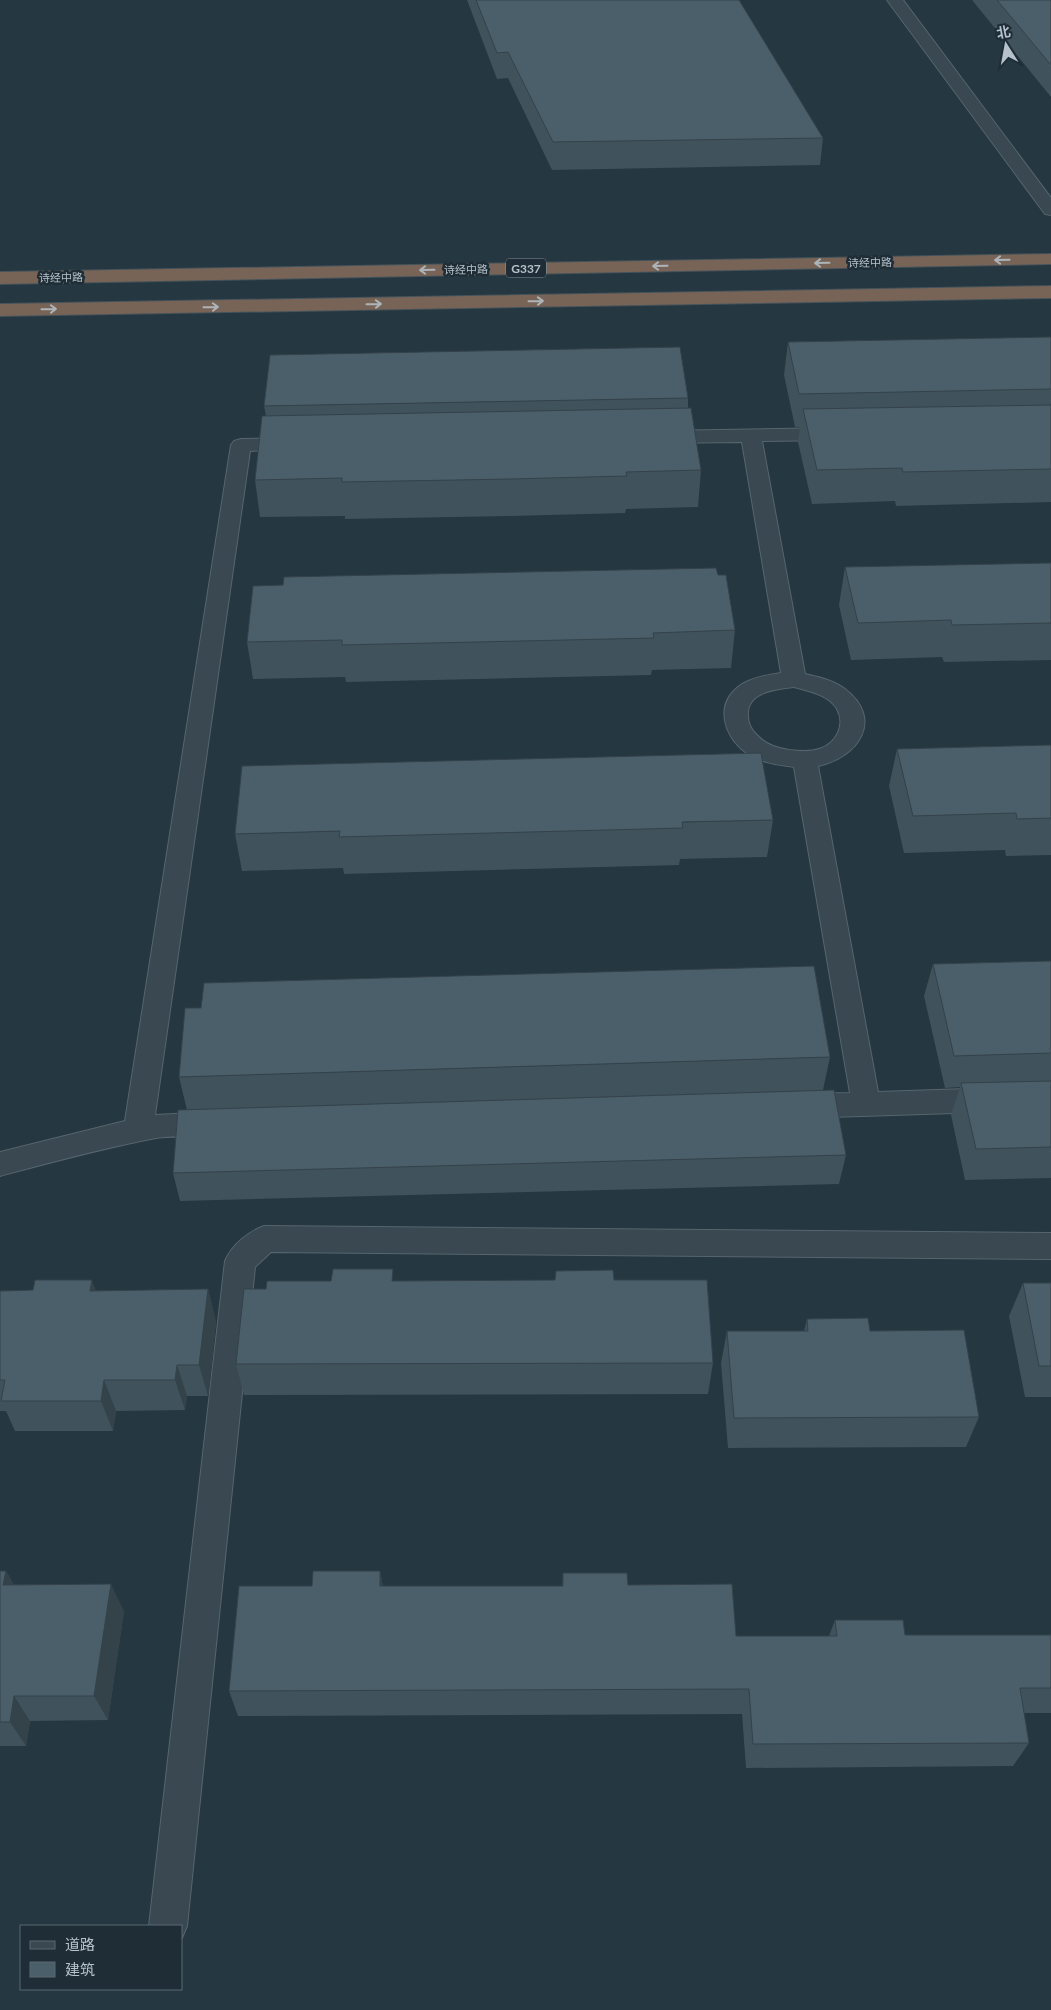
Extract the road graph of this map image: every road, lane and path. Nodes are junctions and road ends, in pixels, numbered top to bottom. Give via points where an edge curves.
1 (895, 0) edge
2 (1051, 210) edge
3 (1051, 259) edge
4 (0, 278) edge
5 (1051, 292) edge
6 (0, 310) edge
7 (858, 433) edge
8 (751, 435) junction
9 (643, 437) edge
10 (319, 444) edge
11 (794, 680) junction
12 (805, 760) junction
13 (1051, 1098) edge
14 (866, 1104) junction
15 (776, 1107) edge
16 (238, 1124) edge
17 (138, 1130) junction
18 (0, 1164) edge
19 (1051, 1246) edge
20 (168, 1925) edge

1 - 2 street
3 -> 4 highway, 诗经中路 / G337
6 -> 5 highway
7 - 8 street
8 - 9 street
8 - 11 street
10 - 17 street via 241,445
11 - 12 street via 818,684 837,695 849,707 854,720 852,734 843,746 829,755
11 - 12 street via 771,682 751,689 738,702 734,717 740,735 756,749 779,758
12 - 14 street
13 - 14 street
14 - 15 street
16 - 17 street via 158,1126
17 - 18 street
19 - 20 street via 264,1239 240,1261

